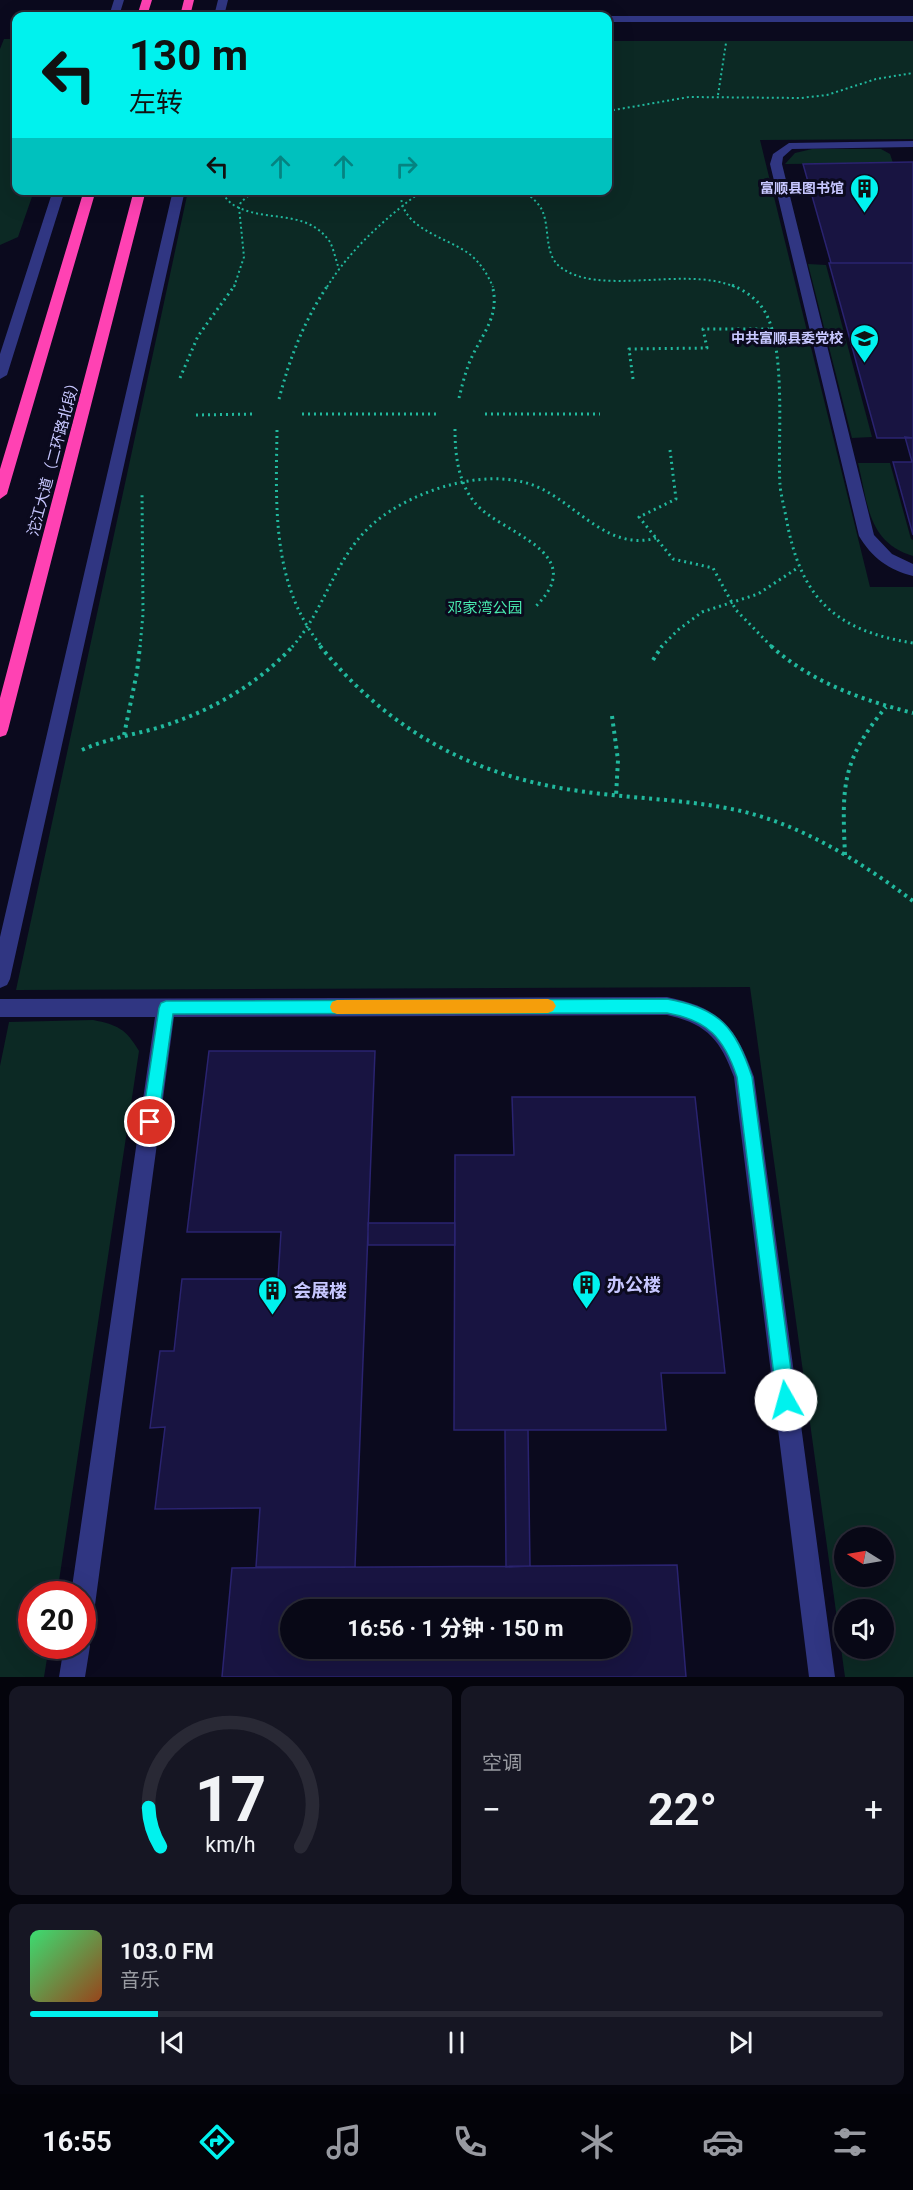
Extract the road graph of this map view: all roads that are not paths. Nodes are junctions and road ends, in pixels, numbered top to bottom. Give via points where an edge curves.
1 (612, 19) edge
2 (913, 19) edge
3 (913, 144) edge
4 (57, 195) edge
5 (89, 195) edge
6 (139, 195) edge
7 (178, 195) edge
8 (0, 375) edge
9 (0, 494) edge
10 (913, 570) edge
11 (0, 730) edge
12 (0, 979) edge
13 (0, 1008) edge
14 (166, 1008) junction
15 (85, 1581) edge
16 (75, 1659) edge
17 (72, 1677) edge
18 (822, 1677) edge

1 - 2 street
3 - 10 street via 789,146 777,156 776,164 867,536 890,562
4 - 8 street
5 - 9 highway
6 - 11 highway, 沱江大道（二环路北段）
7 - 12 street
13 - 14 street
14 - 15 street
14 - 18 street via 667,1006 686,1009 722,1030 735,1048 744,1077
16 - 17 street

